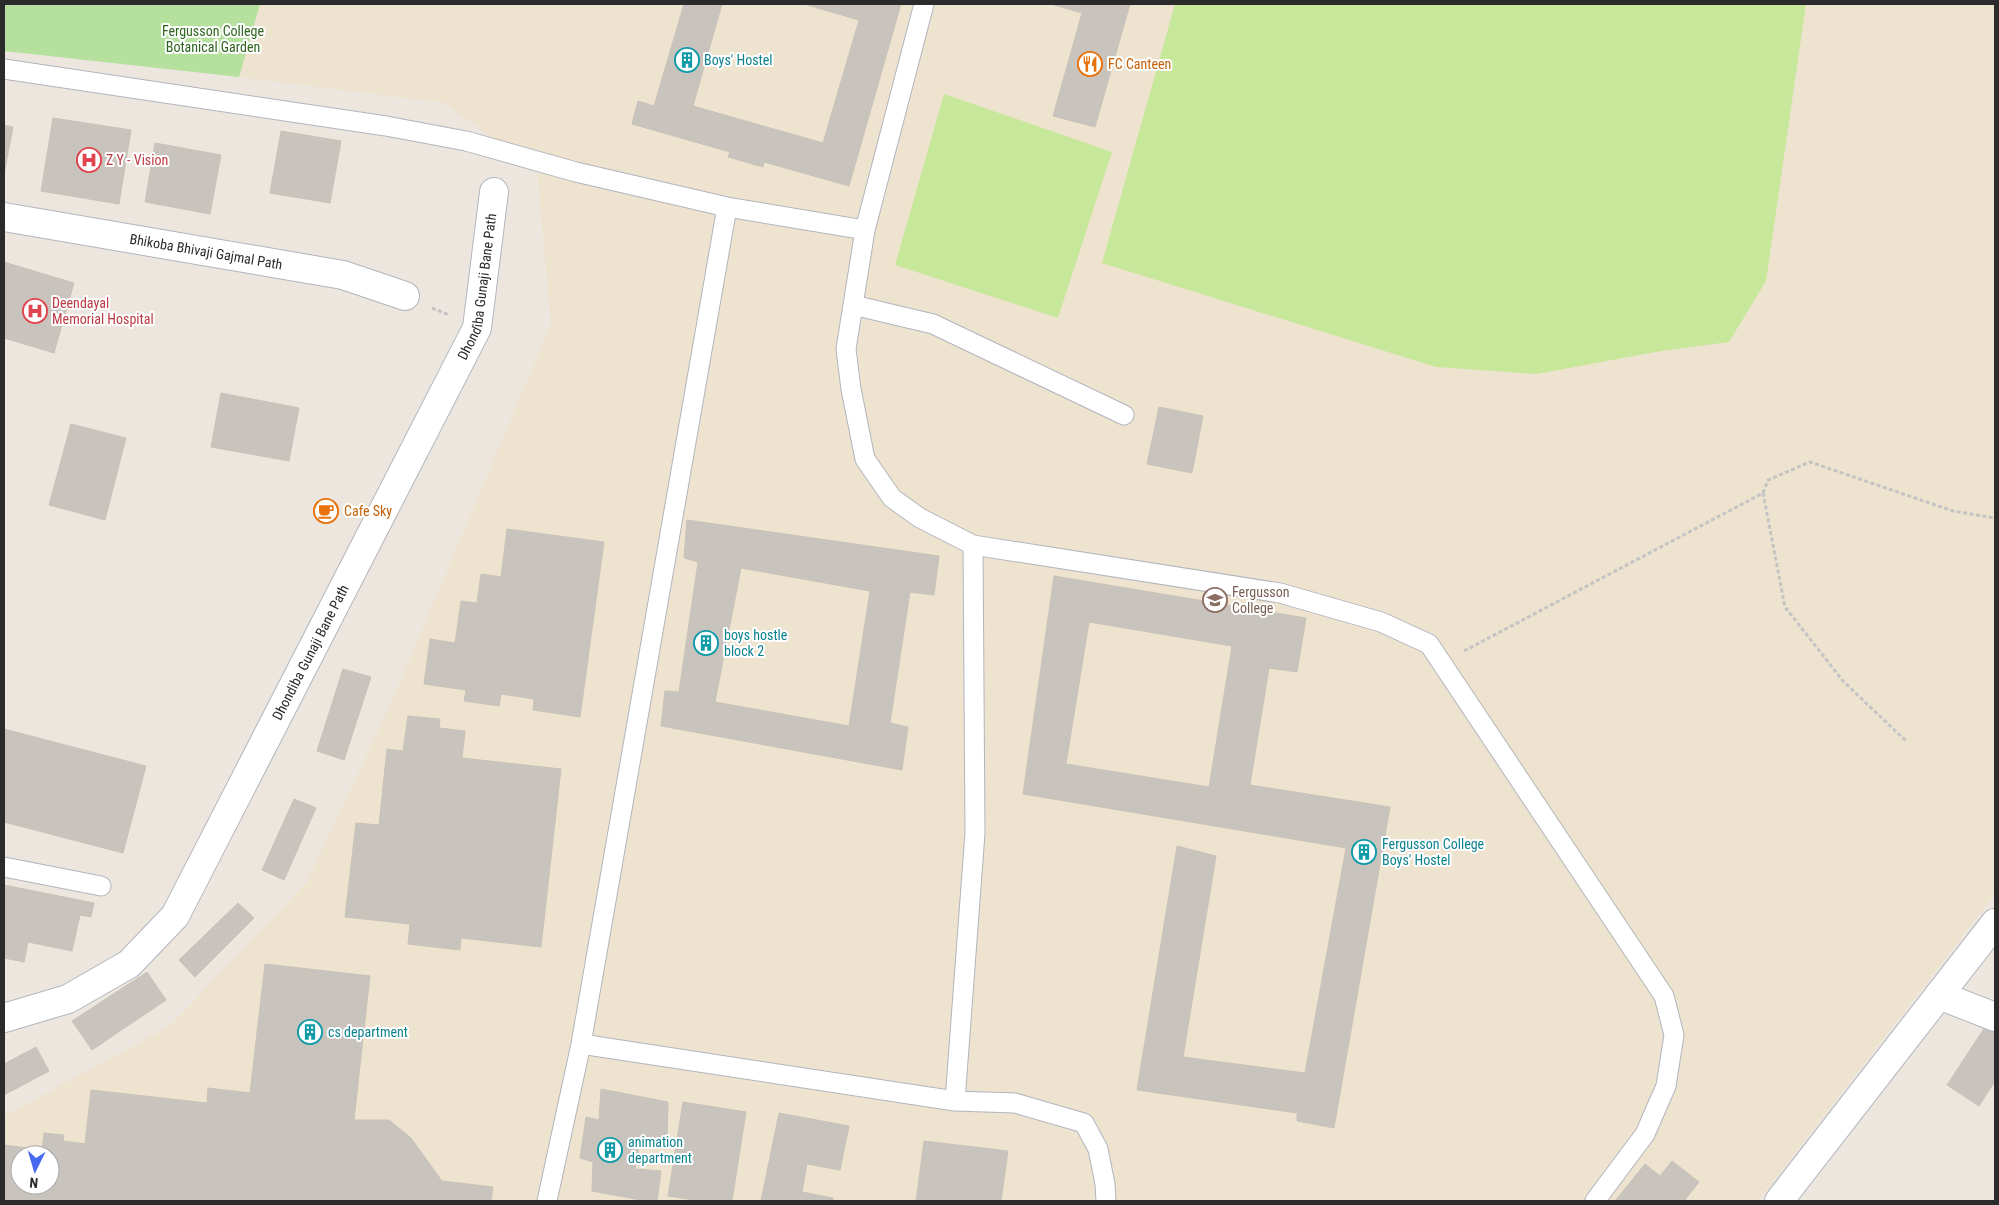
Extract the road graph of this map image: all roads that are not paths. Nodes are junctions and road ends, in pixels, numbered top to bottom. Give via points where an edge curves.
1 (924, 4) edge
2 (4, 69) edge
3 (494, 192) dead end
4 (727, 207) junction
5 (4, 217) edge
6 (865, 230) junction
7 (415, 300) road end
8 (853, 305) junction
9 (1124, 415) dead end
10 (973, 545) junction
11 (4, 867) edge
12 (101, 886) dead end
13 (1995, 923) edge
14 (1939, 995) junction
15 (1995, 1017) edge
16 (4, 1018) edge
17 (581, 1044) junction
18 (956, 1101) junction
19 (548, 1201) edge
20 (1106, 1201) edge
21 (1595, 1201) edge
22 (1779, 1201) edge

1 - 6 lane
2 - 4 lane via 386,126 466,141 576,172
3 - 16 street, Dhondiba Gunaji Bane Path via 477,328 175,916 129,964 68,999
4 - 6 lane
4 - 17 lane
5 - 7 street, Bhikoba Bhivaji Gajmal Path via 343,274
6 - 8 lane
8 - 9 lane via 933,324
8 - 10 lane via 846,349 865,459 892,498 920,518
10 - 18 lane via 975,833
10 - 21 lane via 1280,592 1381,622 1429,644 1664,996 1674,1034 1666,1086 1645,1134
11 - 12 lane
13 - 14 street
14 - 15 street
14 - 22 street
17 - 18 lane
17 - 19 lane
18 - 20 lane via 1015,1103 1084,1123 1098,1149

